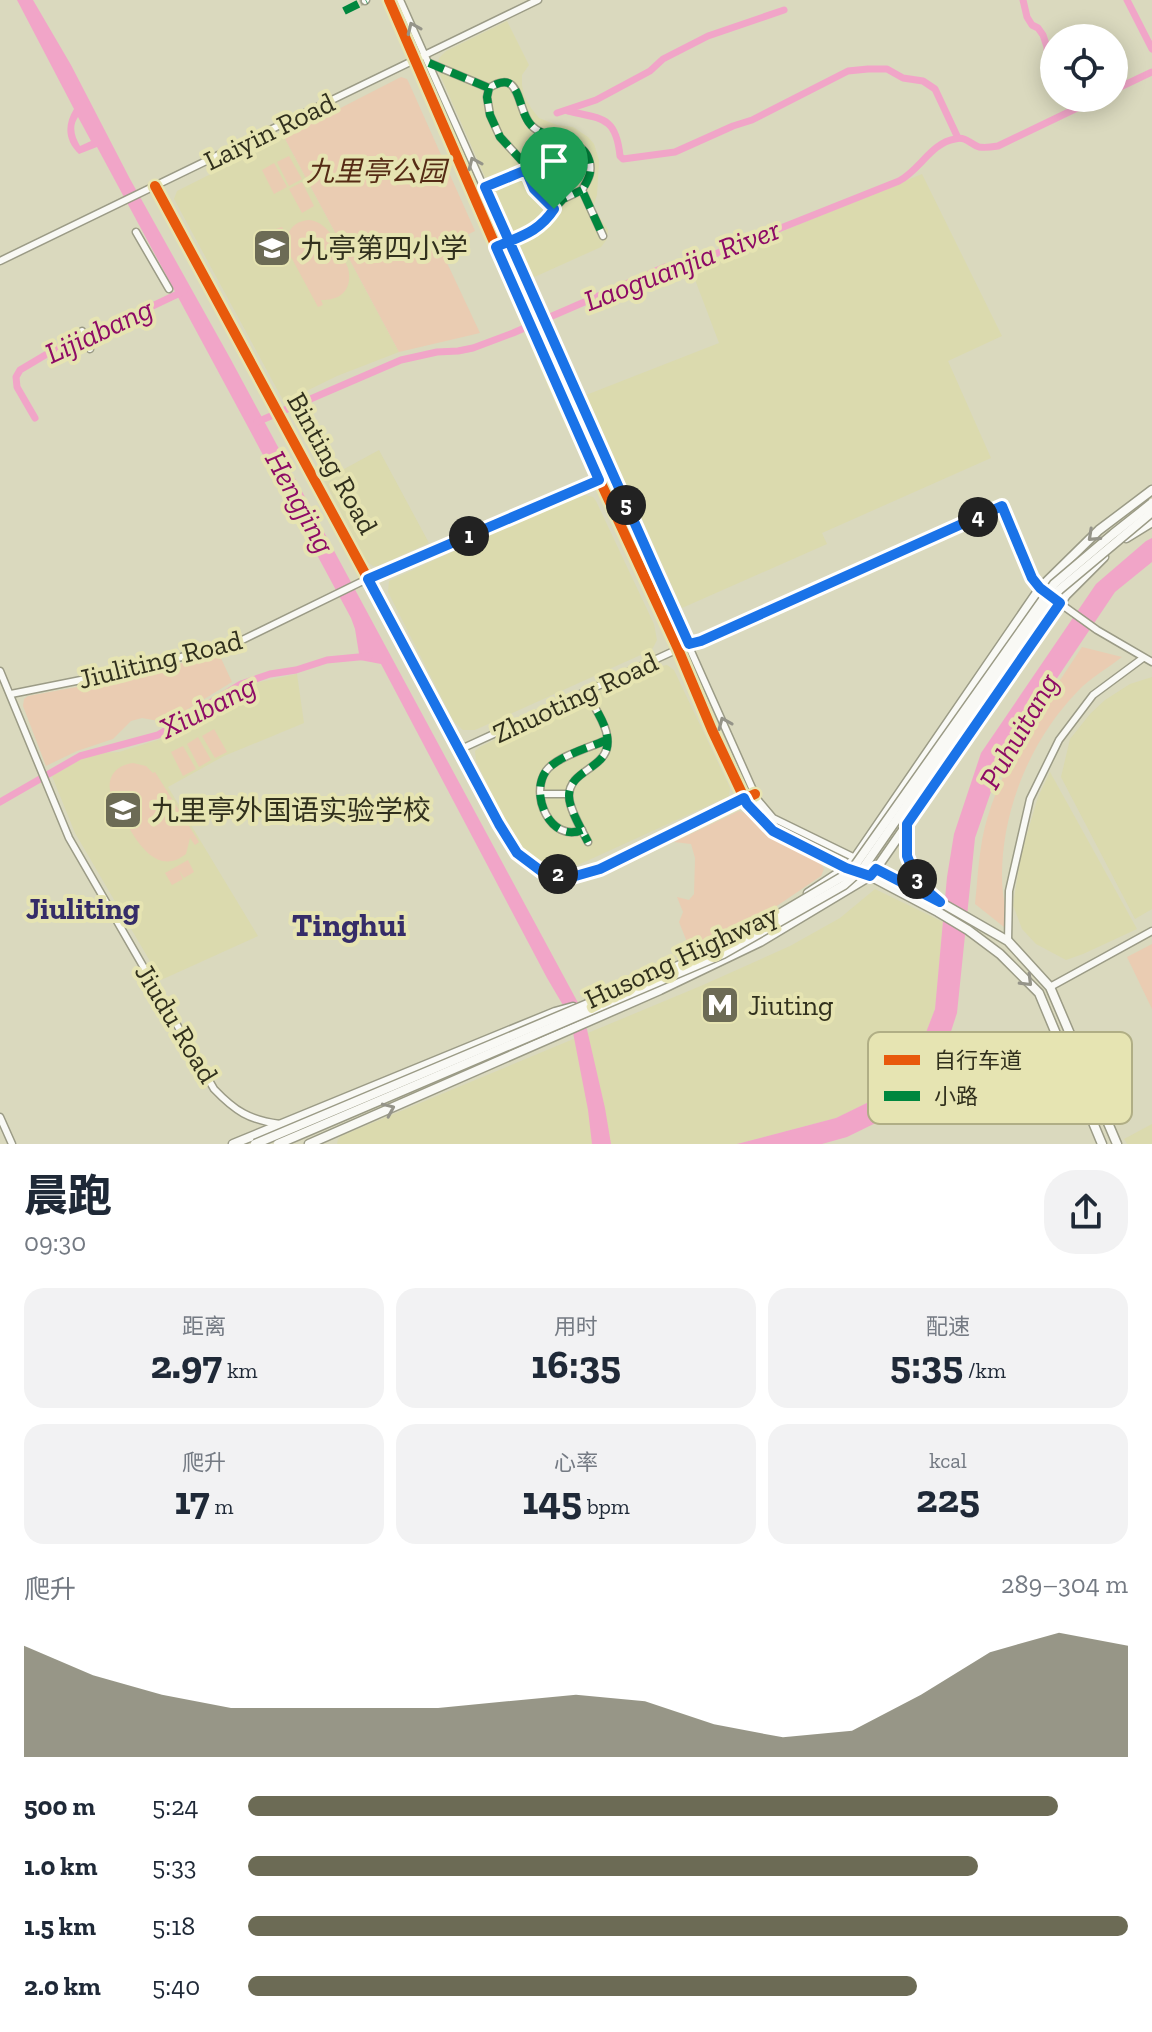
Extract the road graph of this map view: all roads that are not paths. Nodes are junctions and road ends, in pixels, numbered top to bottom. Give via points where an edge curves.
1 (389, 0) edge
2 (400, 0) edge
3 (538, 0) edge
4 (426, 55) junction
5 (416, 60) junction
6 (429, 63) junction
7 (489, 88) junction
8 (553, 137) junction
9 (526, 170) junction
10 (155, 186) junction
11 (485, 187) junction
12 (582, 190) junction
13 (473, 193) junction
14 (554, 209) junction
15 (136, 232) dead end
16 (603, 236) dead end
17 (509, 241) junction
18 (496, 247) junction
19 (0, 261) edge
20 (169, 289) dead end
21 (82, 331) dead end
22 (90, 349) dead end
23 (612, 475) junction
24 (599, 480) junction
25 (1152, 490) edge
26 (1152, 503) edge
27 (1152, 512) edge
28 (1152, 522) edge
29 (368, 579) junction
30 (1040, 588) junction
31 (1060, 603) junction
32 (689, 644) junction
33 (678, 649) junction
34 (1143, 658) junction
35 (1152, 662) edge
36 (0, 671) edge
37 (586, 691) junction
38 (11, 694) junction
39 (607, 740) junction
40 (461, 749) junction
41 (541, 794) junction
42 (568, 794) junction
43 (755, 794) junction
44 (744, 798) junction
45 (907, 824) junction
46 (582, 830) junction
47 (588, 842) dead end
48 (855, 858) junction
49 (846, 868) junction
50 (873, 872) junction
51 (939, 907) junction
52 (1152, 931) edge
53 (1008, 941) junction
54 (1050, 987) junction
55 (1055, 1032) edge
56 (1069, 1032) edge
57 (0, 1117) edge
58 (283, 1124) junction
59 (1094, 1124) edge
60 (1108, 1124) edge
61 (315, 1143) edge
62 (12, 1144) edge
63 (233, 1144) edge
64 (255, 1144) edge
65 (278, 1144) edge
66 (1102, 1144) edge
67 (1117, 1144) edge

1 - 5 street
4 -> 2 street
3 - 4 street, Laiyin Road
4 - 5 street, Laiyin Road
4 - 6 street
5 - 10 street, Laiyin Road
5 - 13 street
6 - 7 street
11 -> 6 street
7 - 8 street via 512,83 532,127
7 - 9 street via 490,115
8 - 9 street
8 - 12 street via 588,156 591,167
9 - 11 street
9 - 14 street via 534,189
10 - 19 street, Laiyin Road
10 - 29 street, Binting Road
11 - 13 street
11 - 17 street
12 - 14 street
12 - 16 street
13 - 18 street
14 - 17 street via 546,222
15 - 20 street
17 - 18 street
17 - 23 street
18 - 24 street
21 - 22 street
23 - 24 street, Jiuliting Road
23 - 32 street
24 - 29 street, Jiuliting Road
24 - 33 street
25 -> 30 main road, Husong Highway via 1099,530
26 - 64 main road, bridge via 1054,584 892,815 842,877 723,947
27 - 65 main road, bridge via 1059,590 863,868 844,885 723,954
28 - 31 main road, Husong Highway via 1118,543
29 - 38 street, Jiuliting Road via 232,645
29 - 40 street, Binting Road
30 - 31 street
30 - 32 street, Zhuoting Road via 1002,506
30 - 48 main road, Husong Highway
31 - 34 street
31 - 45 main road, Husong Highway
32 - 33 street, Zhuoting Road
43 -> 32 street
33 - 37 street, Zhuoting Road
33 - 44 street
34 - 35 street
34 - 53 street via 1093,695 1059,740 1030,799 1009,891
36 - 38 street, Jiudu Road
37 - 39 street
37 - 40 street, Zhuoting Road
38 - 58 street, Jiudu Road via 69,838 214,1089 246,1116
39 - 41 street via 555,762 543,777
39 - 42 street via 600,761 576,778
40 - 44 street, Binting Road via 517,853 541,871 572,877 600,869
41 - 42 street
41 - 46 street via 557,829
42 - 46 street
43 - 44 street, Binting Road
43 - 48 street via 773,818
44 - 49 street via 773,831
45 - 50 main road, Husong Highway
45 - 51 main road via 907,856 918,883
46 - 47 street
48 - 49 main road, Husong Highway
48 - 50 main road
49 - 50 main road
49 - 58 main road, Husong Highway, bridge via 749,930 649,976
50 - 51 main road
61 -> 50 main road, Husong Highway via 760,942
51 - 53 main road
51 -> 55 main road via 1000,954 1039,993
52 - 54 street
53 - 54 main road
54 - 56 main road
57 - 62 street
58 - 61 main road
58 - 63 main road, Husong Highway
59 -> 66 main road
60 - 67 main road

